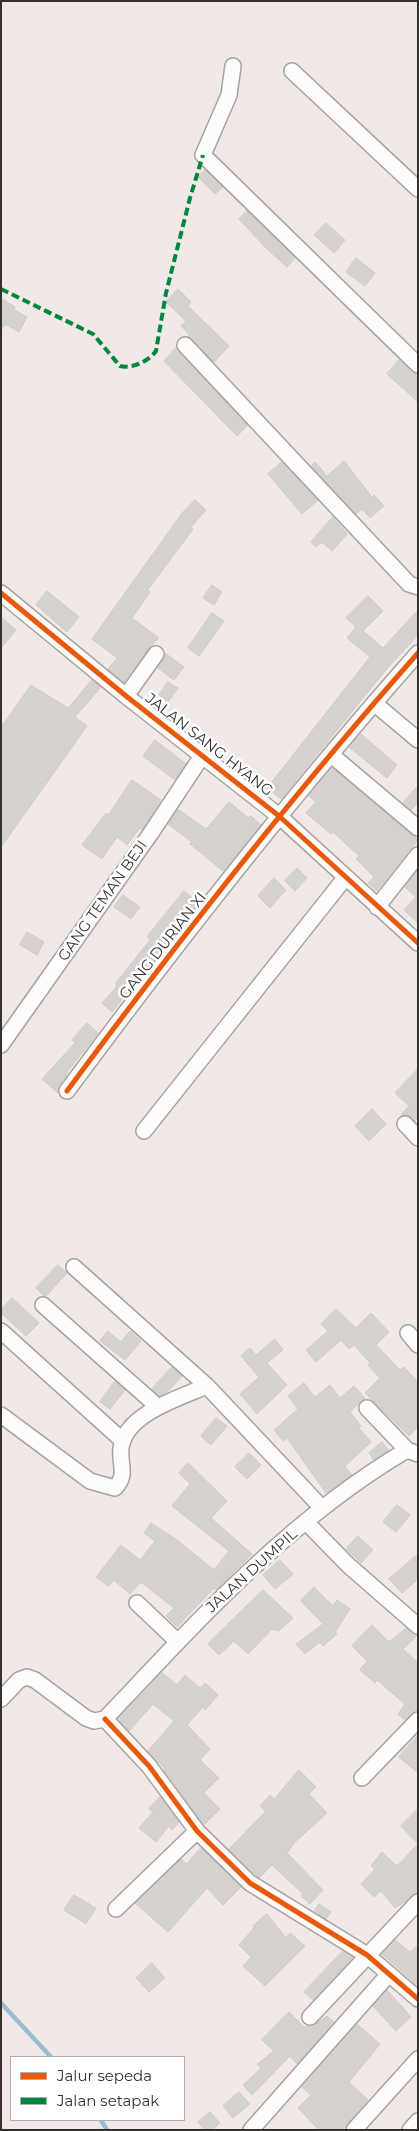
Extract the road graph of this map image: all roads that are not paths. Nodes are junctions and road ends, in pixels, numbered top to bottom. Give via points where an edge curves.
1 (233, 66) dead end
2 (292, 71) dead end
3 (418, 189) edge
4 (185, 345) dead end
5 (418, 365) edge
6 (418, 587) edge
7 (1, 593) edge
8 (418, 653) edge
9 (156, 654) dead end
10 (126, 696) junction
11 (374, 703) junction
12 (418, 740) edge
13 (202, 756) junction
14 (335, 758) dead end
15 (279, 816) junction
16 (418, 828) edge
17 (418, 855) edge
18 (345, 878) junction
19 (377, 906) junction
20 (418, 943) edge
21 (1, 1044) edge
22 (67, 1091) dead end
23 (405, 1124) dead end
24 (144, 1131) dead end
25 (418, 1138) edge
26 (74, 1267) dead end
27 (42, 1305) dead end
28 (1, 1331) edge
29 (408, 1333) dead end
30 (418, 1345) edge
31 (207, 1386) junction
32 (157, 1406) junction
33 (367, 1408) dead end
34 (1, 1415) edge
35 (123, 1441) junction
36 (412, 1452) edge
37 (322, 1508) junction
38 (306, 1522) junction
39 (137, 1603) dead end
40 (418, 1626) edge
41 (178, 1642) junction
42 (1, 1698) edge
43 (105, 1719) junction
44 (418, 1720) edge
45 (362, 1778) dead end
46 (197, 1831) junction
47 (418, 1902) edge
48 (116, 1909) dead end
49 (367, 1955) junction
50 (388, 1975) junction
51 (418, 1999) edge
52 (310, 2017) dead end
53 (418, 2058) edge
54 (418, 2120) edge
55 (251, 2130) edge
56 (354, 2130) edge
57 (410, 2130) edge

1 - 5 street via 229,95 203,156
2 - 3 street
4 - 6 street via 409,584
7 - 10 street, JALAN SANG HYANG
8 - 11 street, GANG DURIAN XI
9 - 10 street
10 - 13 street, JALAN SANG HYANG
11 - 12 street
11 - 15 street, GANG DURIAN XI
13 - 15 street, JALAN SANG HYANG
13 - 21 street, GANG TEMAN BEJI
14 - 16 street
15 - 18 street, JALAN SANG HYANG
15 - 22 street, GANG DURIAN XI
17 - 19 street
18 - 19 street, JALAN SANG HYANG
18 - 24 street
19 - 20 street, JALAN SANG HYANG
23 - 25 street
26 - 31 street
27 - 32 street
28 - 35 street
29 - 30 street
31 - 32 street
31 - 37 street
32 - 35 street via 134,1425
33 - 36 street
34 - 35 street via 90,1480 107,1487 115,1488 123,1476
36 - 37 street, JALAN DUMPIL
37 - 38 street, JALAN DUMPIL
38 - 40 street via 348,1565
38 - 41 street, JALAN DUMPIL
39 - 41 street
41 - 43 street, JALAN DUMPIL
42 - 43 street via 19,1680 27,1677 86,1718 94,1721
43 - 46 street via 149,1766
44 - 45 street
46 - 48 street
46 - 49 street via 255,1887
47 - 49 street
49 - 50 street
49 - 52 street
50 - 51 street
50 - 55 street
53 - 56 street
54 - 57 street

